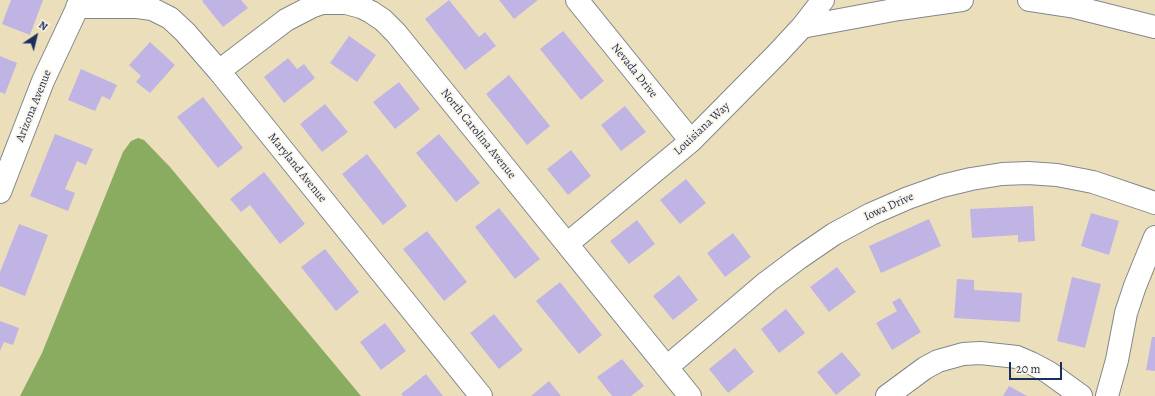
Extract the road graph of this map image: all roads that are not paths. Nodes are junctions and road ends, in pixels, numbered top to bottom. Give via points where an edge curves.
1 (577, 0) edge
2 (823, 0) edge
3 (962, 0) edge
4 (1029, 0) edge
5 (79, 4) edge
6 (802, 27) junction
7 (1155, 27) edge
8 (219, 71) junction
9 (691, 141) junction
10 (0, 192) edge
11 (1155, 203) edge
12 (1155, 237) edge
13 (567, 244) junction
14 (667, 368) junction
15 (481, 396) edge
16 (690, 396) edge
17 (887, 396) edge
18 (1081, 396) edge
19 (1107, 396) edge

1 - 9 street, Nevada Drive
2 - 6 street, Louisiana Way
3 - 6 street
4 - 7 street via 1075,7
5 - 8 street, Maryland Avenue via 137,7 158,12 170,18 185,32
5 - 10 street, Arizona Avenue via 43,81
6 - 9 street, Louisiana Way
8 - 13 street, North Carolina Avenue via 286,20 311,7 335,2 361,7 383,20 396,34
8 - 15 street, Maryland Avenue
9 - 13 street, Louisiana Way
11 - 14 street, Iowa Drive via 1093,182 1057,175 996,175 942,186 871,214 834,234 767,282
12 - 19 street via 1126,313
13 - 14 street, North Carolina Avenue
14 - 16 street, North Carolina Avenue
17 - 18 street via 938,361 963,354 980,353 1017,357 1048,372

